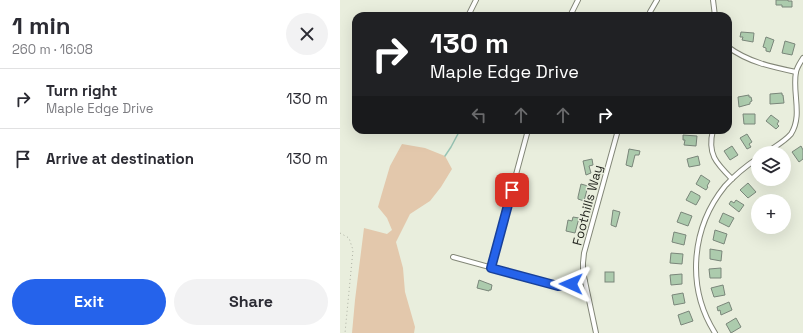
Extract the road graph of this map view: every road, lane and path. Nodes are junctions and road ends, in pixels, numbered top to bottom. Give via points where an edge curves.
1 (476, 0) edge
2 (578, 0) edge
3 (657, 0) edge
4 (713, 0) edge
5 (470, 12) edge
6 (572, 12) edge
7 (650, 12) edge
8 (714, 12) edge
9 (732, 50) edge
10 (803, 58) edge
11 (796, 72) junction
12 (527, 134) edge
13 (617, 134) edge
14 (712, 134) edge
15 (776, 146) edge
16 (751, 163) edge
17 (732, 179) junction
18 (340, 233) edge
19 (453, 257) dead end
20 (491, 268) junction
21 (585, 281) junction
22 (345, 333) edge
23 (596, 333) edge
24 (715, 333) edge

1 - 5 street
2 - 6 street
3 - 7 street
4 - 8 street
9 - 11 street via 764,65
10 - 11 street
11 - 15 street via 796,123 790,135
12 - 20 street
13 - 21 street, Foothills Way via 584,253
14 - 17 street via 710,143 714,159
16 - 17 street
17 - 24 street via 710,209 697,249 698,292 707,319
18 - 22 path via 349,238 353,250
19 - 20 street
20 - 21 street via 558,286
21 - 23 street, Foothills Way

